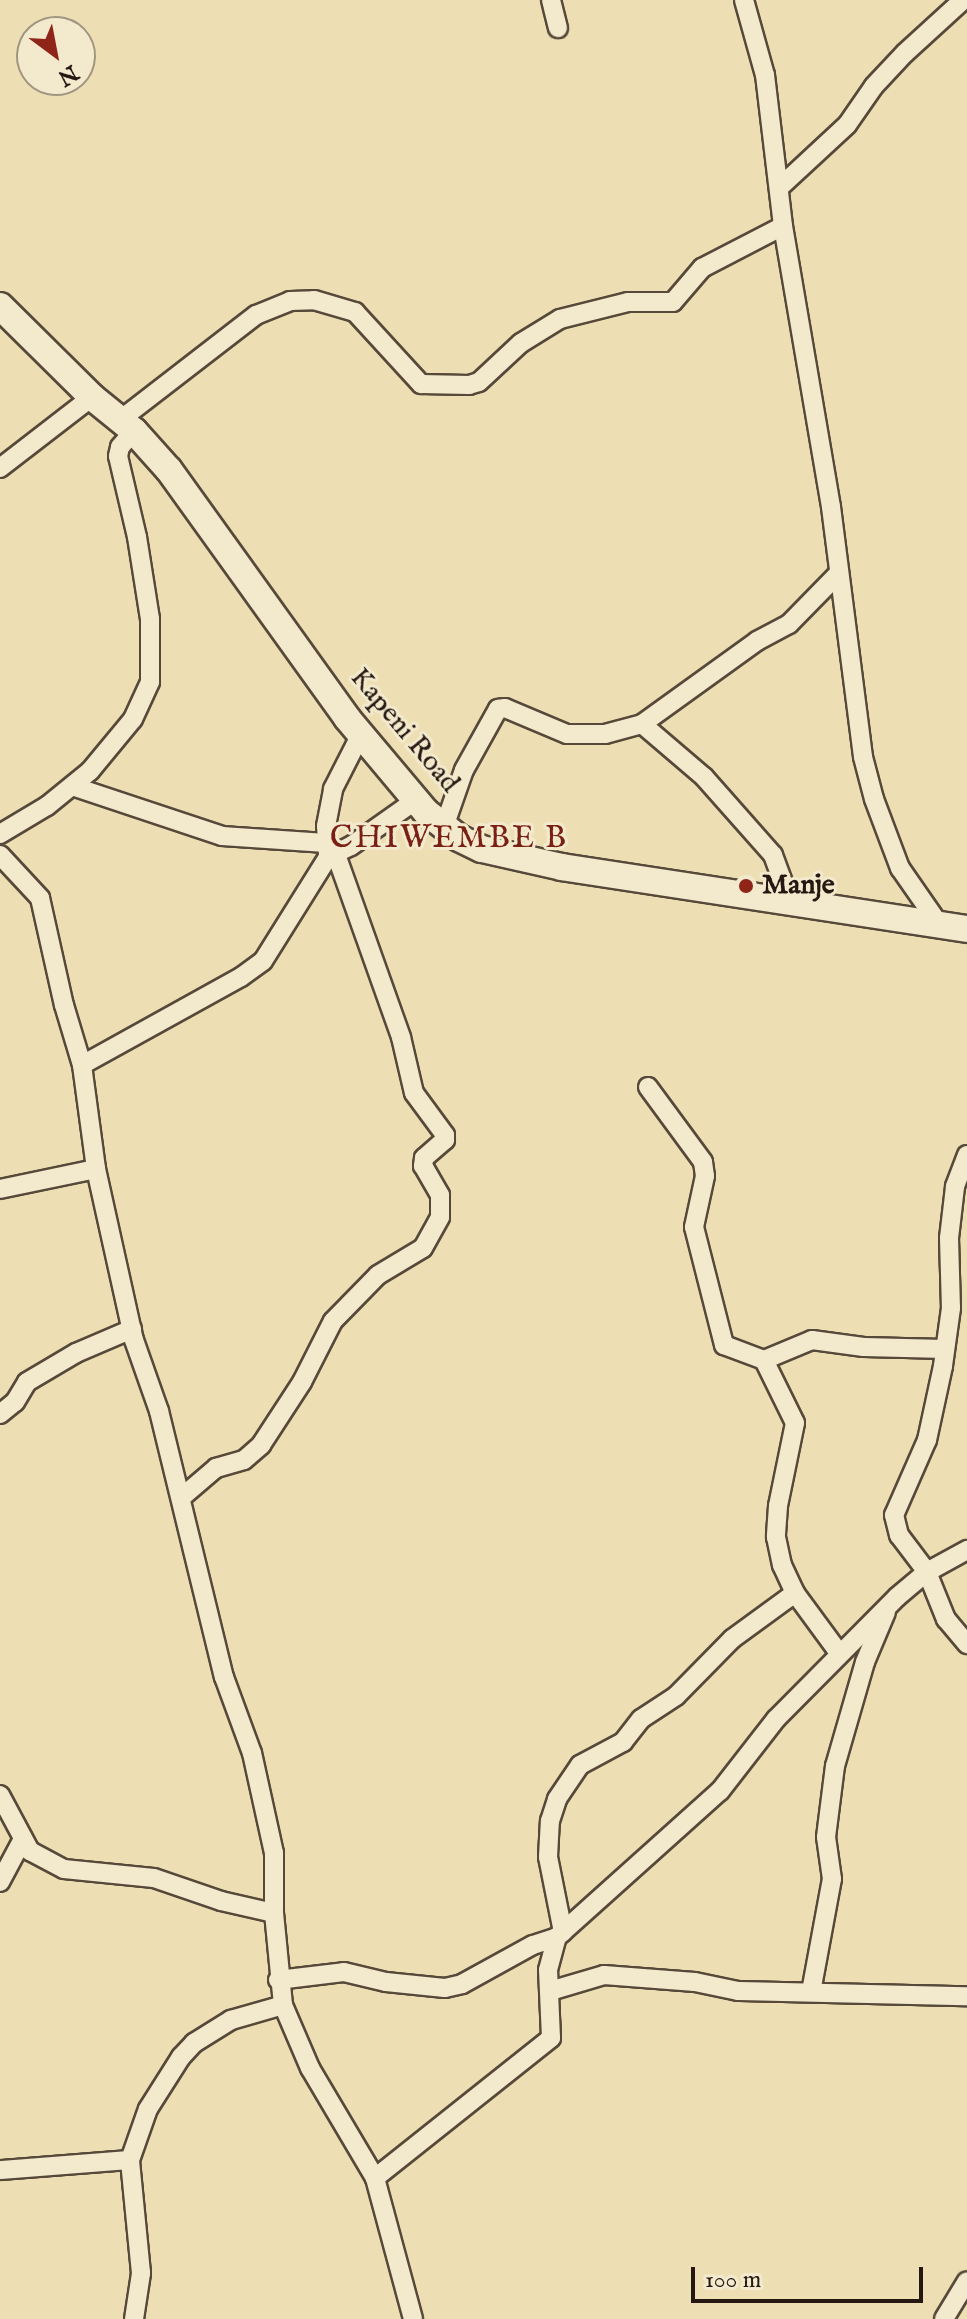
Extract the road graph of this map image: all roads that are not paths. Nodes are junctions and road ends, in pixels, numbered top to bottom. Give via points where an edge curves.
1 (551, 0) edge
2 (744, 0) edge
3 (963, 0) edge
4 (558, 28) dead end
5 (780, 187) junction
6 (783, 226) junction
7 (0, 306) edge
8 (92, 397) junction
9 (127, 426) junction
10 (0, 468) edge
11 (839, 573) junction
12 (642, 724) junction
13 (361, 734) junction
14 (72, 786) junction
15 (416, 800) junction
16 (444, 827) junction
17 (0, 834) edge
18 (330, 851) junction
19 (0, 855) edge
20 (791, 904) junction
21 (954, 928) edge
22 (82, 1065) junction
23 (648, 1087) dead end
24 (967, 1155) edge
25 (96, 1169) junction
26 (0, 1189) edge
27 (132, 1329) junction
28 (945, 1349) junction
29 (764, 1360) junction
30 (0, 1414) edge
31 (182, 1497) junction
32 (967, 1550) edge
33 (927, 1572) junction
34 (795, 1593) junction
35 (897, 1597) junction
36 (967, 1644) edge
37 (839, 1653) junction
38 (0, 1795) edge
39 (23, 1839) junction
40 (0, 1882) edge
41 (274, 1913) junction
42 (560, 1935) junction
43 (278, 1980) junction
44 (550, 1991) junction
45 (811, 1992) junction
46 (967, 1996) edge
47 (283, 2005) junction
48 (130, 2160) junction
49 (0, 2170) edge
50 (375, 2178) junction
51 (967, 2281) edge
52 (134, 2319) edge
53 (413, 2319) edge
54 (944, 2319) edge

1 - 4 street
2 - 5 street via 765,75
3 - 5 street via 874,86 847,125
5 - 6 street
6 - 9 street via 702,268 673,302 628,302 560,319 469,385 417,381 347,308 314,300 274,305 162,385
6 - 11 street
7 - 8 main road, Kapeni Road
8 - 9 main road, Kapeni Road
8 - 10 street
9 - 13 main road, Kapeni Road via 178,482
9 - 14 street via 118,456 150,619 150,682 133,719
11 - 12 street via 789,624
11 - 21 street via 861,743 874,799 900,868
12 - 16 street via 605,734 567,734 498,709 464,770
12 - 20 street via 704,777 765,845 781,869
13 - 15 main road, Kapeni Road
13 - 18 street via 333,789 326,826
14 - 17 street
14 - 18 street via 222,836
15 - 16 main road, Kapeni Road
15 - 18 street
16 - 20 main road, Kapeni Road via 482,849 516,858
18 - 22 street via 263,961
18 - 31 street via 401,1037 414,1093 445,1135 423,1161 440,1195 440,1217 423,1248 378,1275 333,1321 261,1445 244,1460 216,1468
19 - 22 street via 40,898
20 - 21 main road, Kapeni Road
22 - 25 street
23 - 29 street via 703,1162 694,1227 720,1337 728,1348
24 - 28 street via 955,1187 949,1238 951,1308
25 - 26 street
25 - 27 street
27 - 30 street via 27,1382
27 - 31 street
28 - 29 street via 812,1340
28 - 33 street via 927,1440 894,1515 899,1535
29 - 34 street via 795,1423 776,1537
31 - 41 street via 224,1677 252,1753 274,1853
32 - 33 street
33 - 35 street
33 - 36 street via 946,1619
34 - 37 street
34 - 42 street via 732,1639 676,1696 641,1719 623,1742 586,1760 557,1799 548,1857
35 - 37 street
35 - 45 street via 865,1662 835,1766 826,1837 832,1879
37 - 42 street via 776,1719 720,1791
38 - 39 street
39 - 40 street
39 - 41 street via 39,1857 64,1869 154,1878
41 - 43 street
42 - 43 street via 445,1988 344,1972
42 - 44 street via 549,1954
43 - 47 street
44 - 45 street via 604,1975 738,1991
44 - 50 street via 552,2034 547,2043
45 - 46 street
47 - 48 street via 231,2020 187,2050 148,2109
47 - 50 street via 310,2068
48 - 49 street
48 - 52 street via 141,2273
50 - 53 street
51 - 54 street

